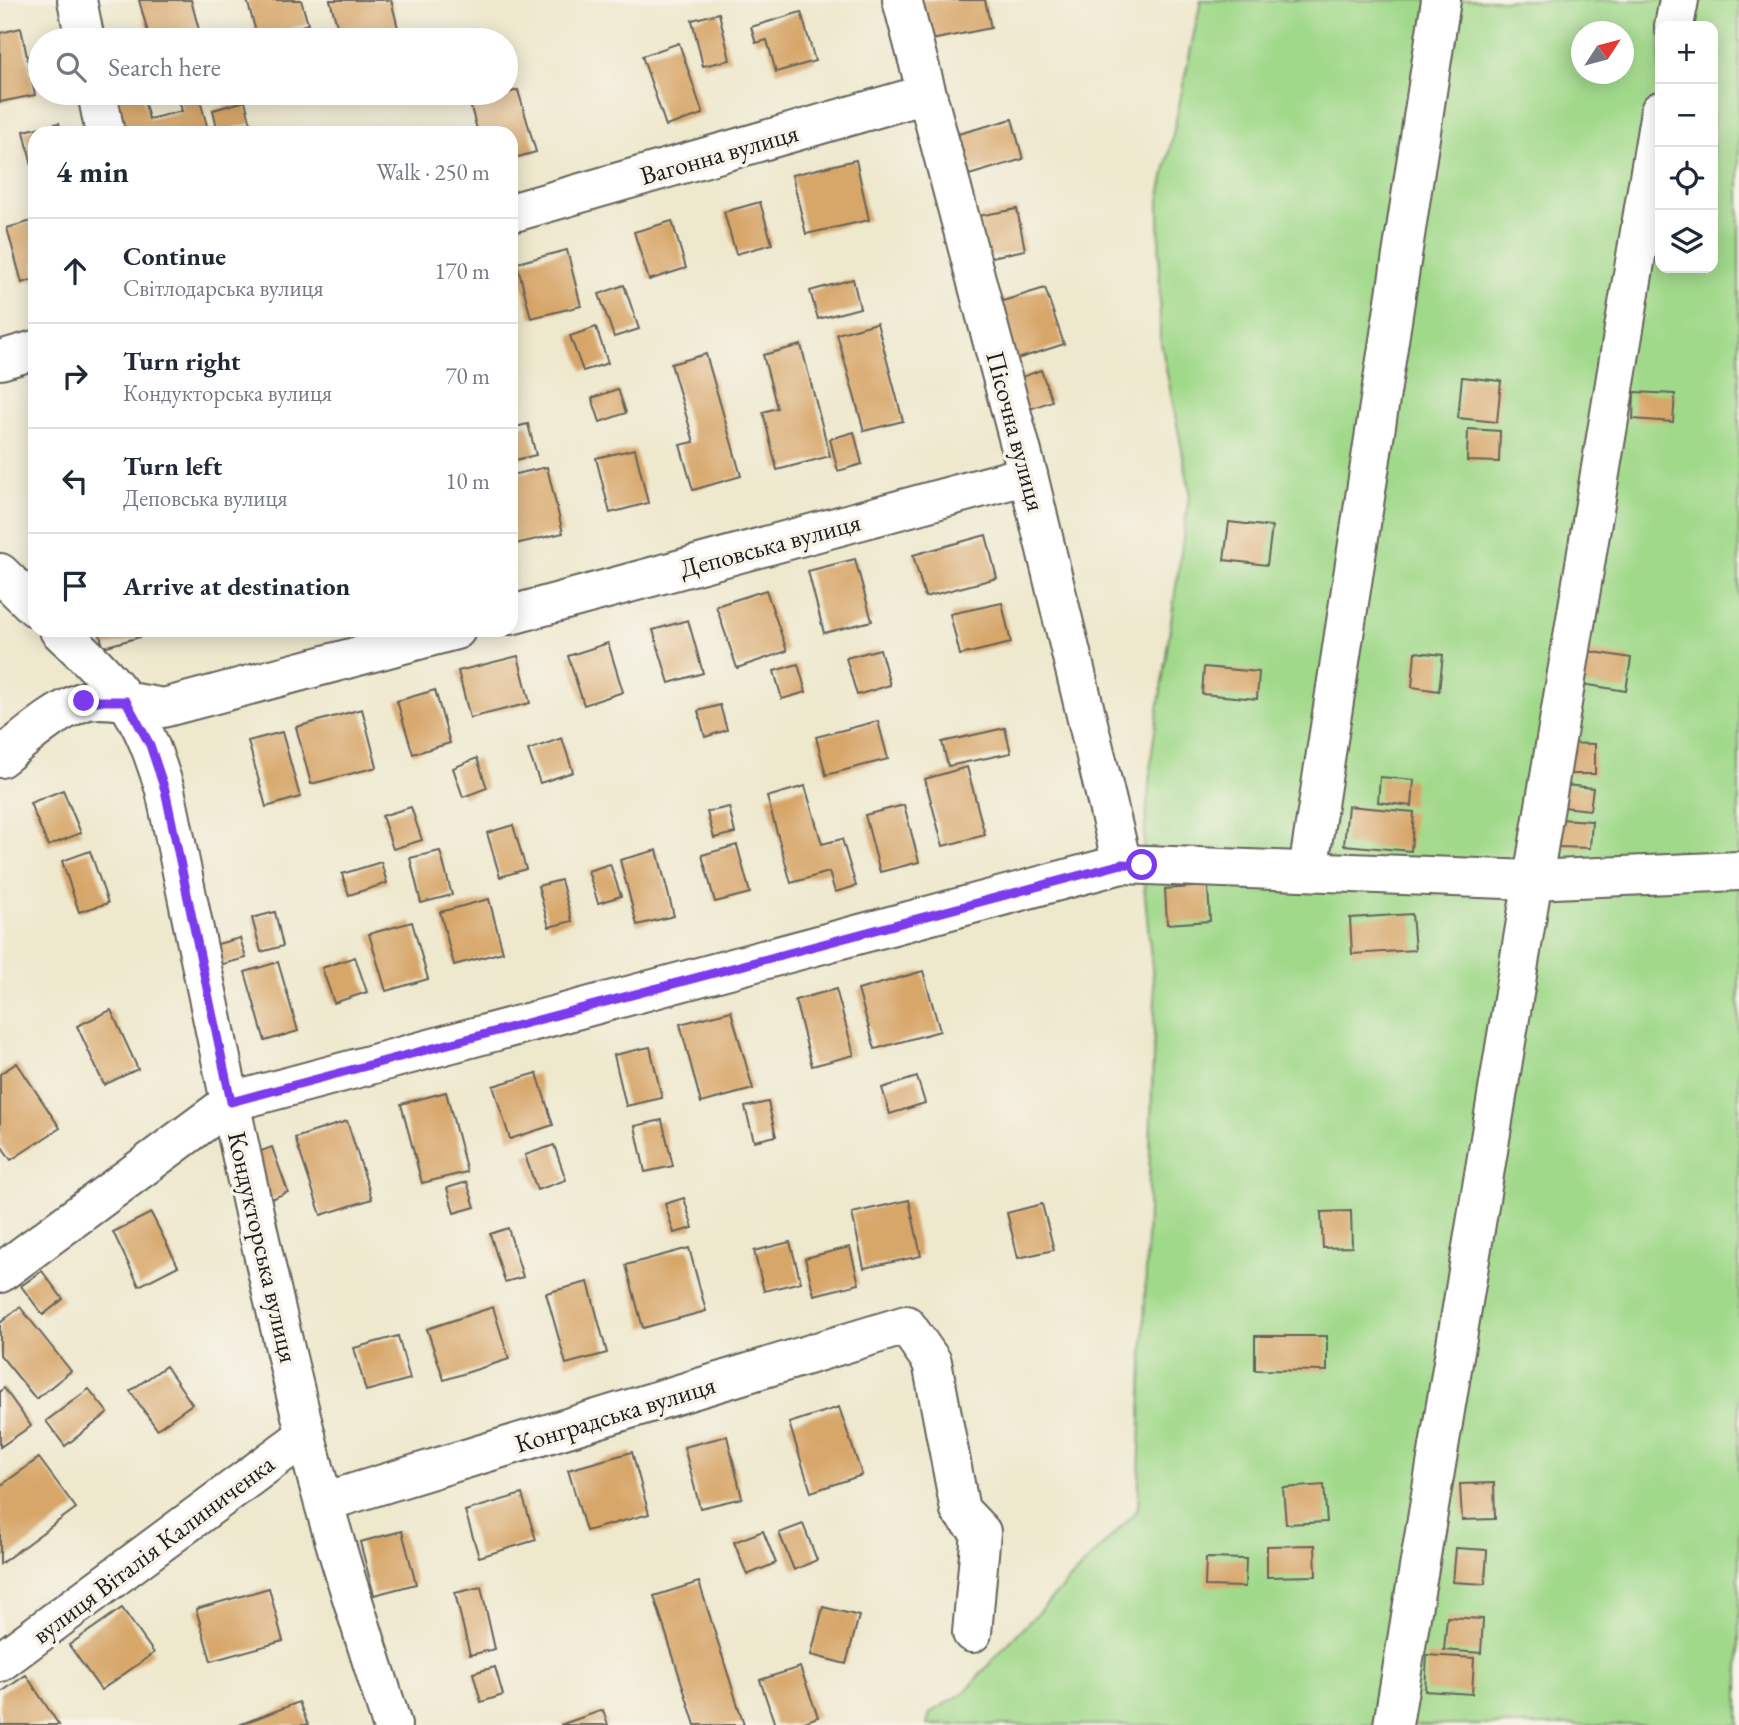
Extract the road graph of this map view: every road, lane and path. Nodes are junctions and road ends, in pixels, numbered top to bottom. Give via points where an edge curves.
1 (77, 0) edge
2 (902, 0) edge
3 (1441, 0) edge
4 (1679, 0) edge
5 (1675, 21) edge
6 (83, 28) edge
7 (926, 94) junction
8 (99, 105) edge
9 (104, 126) edge
10 (1655, 141) edge
11 (518, 211) edge
12 (28, 352) edge
13 (0, 360) edge
14 (1028, 475) junction
15 (0, 573) edge
16 (28, 600) edge
17 (518, 613) edge
18 (66, 637) edge
19 (430, 637) edge
20 (126, 701) junction
21 (0, 758) edge
22 (1122, 864) junction
23 (1308, 871) junction
24 (1739, 871) edge
25 (1531, 880) junction
26 (231, 1102) junction
27 (0, 1273) edge
28 (306, 1435) junction
29 (324, 1503) junction
30 (972, 1633) dead end
31 (0, 1662) edge
32 (392, 1725) edge
33 (1393, 1725) edge

1 - 6 street
2 - 7 street, Пісочна вулиця
3 - 23 street
4 - 5 street
7 - 11 street, Вагонна вулиця
7 - 14 street, Пісочна вулиця
8 - 9 street
10 - 25 street
12 - 13 street
14 - 17 street, Деповська вулиця
14 - 22 street, Пісочна вулиця
15 - 16 street
18 - 20 street, Кондукторська вулиця
19 - 20 street via 163,708
20 - 21 street via 84,701
20 - 26 street, Кондукторська вулиця via 150,745 165,790
22 - 23 street
22 - 26 street
23 - 25 street
24 - 25 street
25 - 33 street
26 - 27 street
26 - 28 street, Кондукторська вулиця
28 - 29 street, Кондукторська вулиця
28 - 31 street, вулиця Віталія Калиниченка
29 - 30 street, Конградська вулиця via 906,1325 932,1362 960,1510 981,1532
29 - 32 street, Кондукторська вулиця

